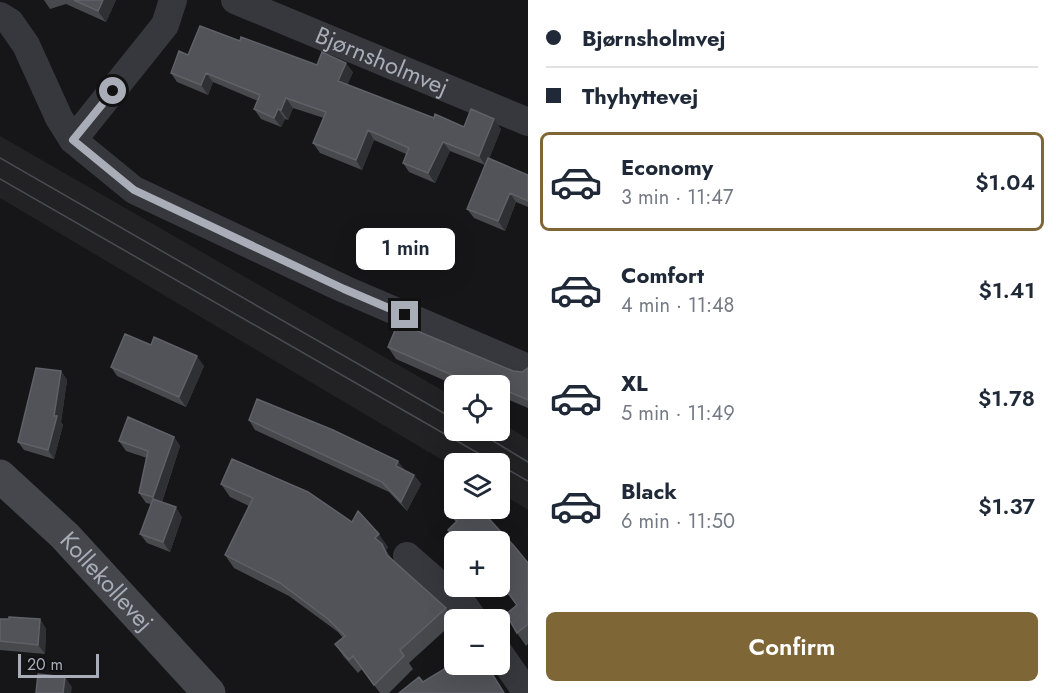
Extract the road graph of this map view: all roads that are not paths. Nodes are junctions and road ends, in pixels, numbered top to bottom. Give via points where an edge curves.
1 (173, 0) edge
2 (235, 0) edge
3 (0, 16) edge
4 (528, 122) edge
5 (73, 140) junction
6 (528, 368) edge
7 (0, 476) edge
8 (407, 556) dead end
9 (466, 609) edge
10 (510, 668) edge
11 (209, 693) edge
12 (527, 693) edge

1 - 5 street via 165,25
2 - 4 street, Bjørnsholmvej
3 - 5 street via 10,22 27,45 59,118
5 - 6 street via 134,190 344,289
7 - 11 street, Kollekollevej via 65,536
8 - 9 street
10 - 12 street

